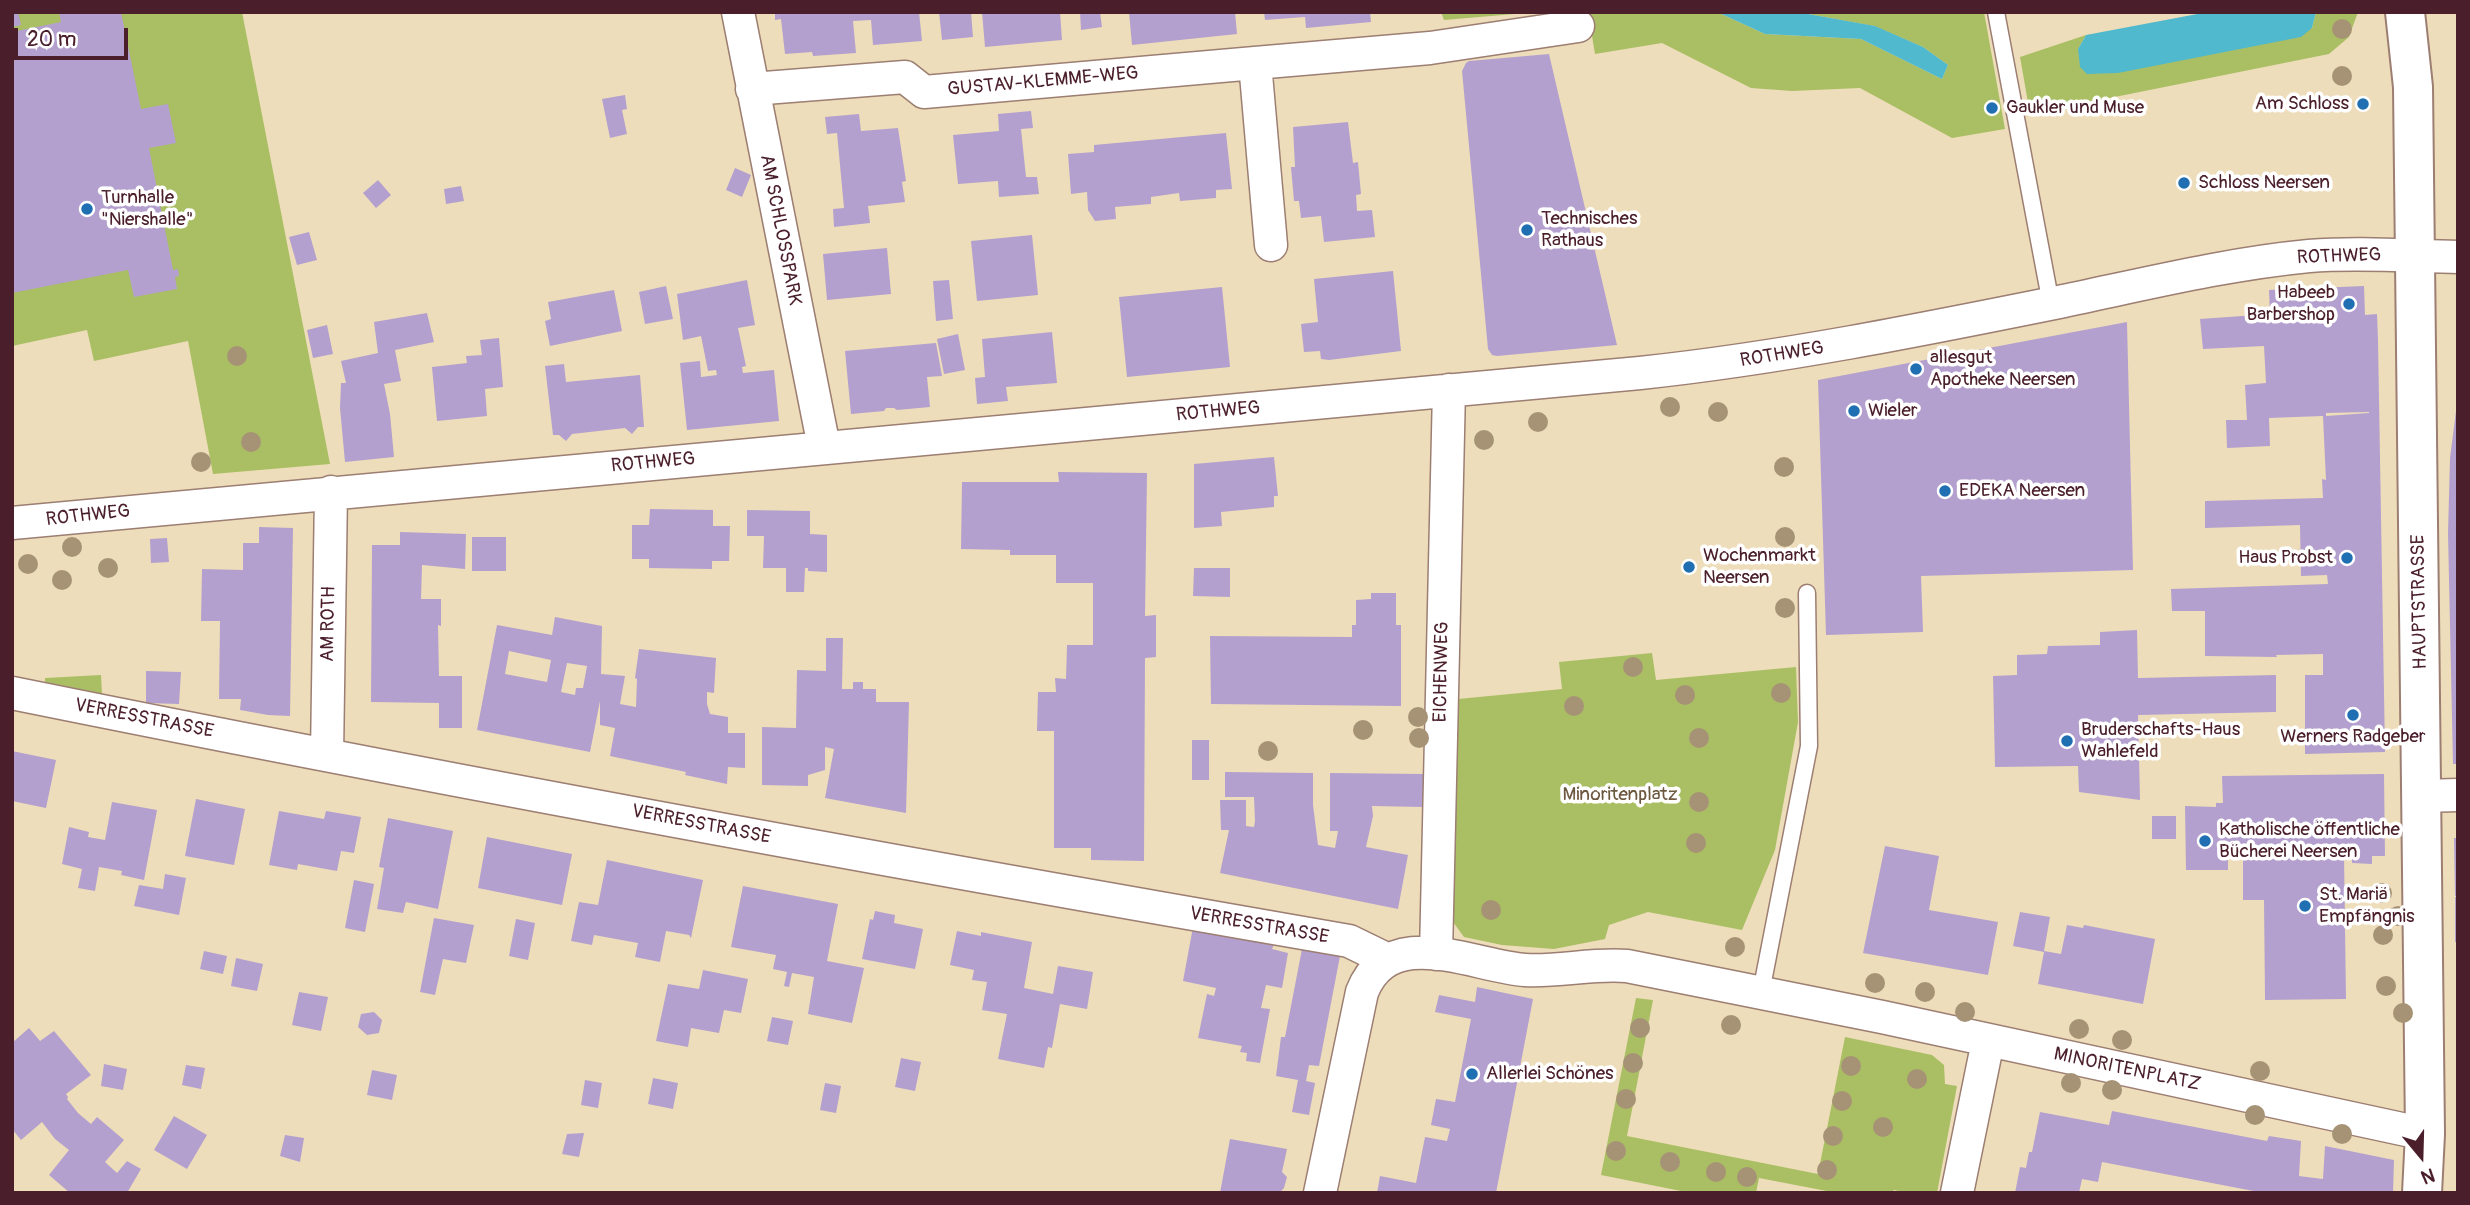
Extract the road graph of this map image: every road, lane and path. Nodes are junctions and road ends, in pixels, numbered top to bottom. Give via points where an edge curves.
1 (738, 12) edge
2 (1997, 12) edge
3 (2405, 12) edge
4 (1578, 26) dead end
5 (1255, 63) junction
6 (752, 89) junction
7 (1271, 245) dead end
8 (2416, 256) junction
9 (2458, 257) edge
10 (2051, 304) junction
11 (1449, 390) junction
12 (824, 447) junction
13 (331, 492) junction
14 (12, 523) edge
15 (1807, 593) dead end
16 (12, 693) edge
17 (327, 755) junction
18 (2440, 795) edge
19 (1413, 956) junction
20 (1761, 992) junction
21 (1988, 1041) junction
22 (2425, 1134) junction
23 (1320, 1193) edge
24 (1957, 1193) edge
25 (2422, 1193) edge

1 - 6 street, AM SCHLOSSPARK
2 - 10 lane
3 - 8 street, HAUPTSTRASSE via 2413,88
4 - 5 street, GUSTAV-KLEMME-WEG via 1430,48
5 - 6 street, GUSTAV-KLEMME-WEG via 924,92 905,77
5 - 7 street
6 - 12 street, AM SCHLOSSPARK
8 - 9 street, ROTHWEG
8 - 10 street, ROTHWEG via 2288,259
8 - 18 street, HAUPTSTRASSE
10 - 11 street, ROTHWEG via 1745,361
11 - 12 street, ROTHWEG
11 - 19 street, EICHENWEG
12 - 13 street, ROTHWEG
13 - 14 street, ROTHWEG
13 - 17 street, AM ROTH
15 - 20 lane via 1809,746
16 - 17 street, VERRESSTRASSE
17 - 19 street, VERRESSTRASSE
18 - 22 street, HAUPTSTRASSE
19 - 20 street, MINORITENPLATZ via 1526,970 1627,966
19 - 23 street via 1372,973 1362,992
20 - 21 street, MINORITENPLATZ
21 - 22 street, MINORITENPLATZ
21 - 24 street
22 - 25 street, HAUPTSTRASSE

